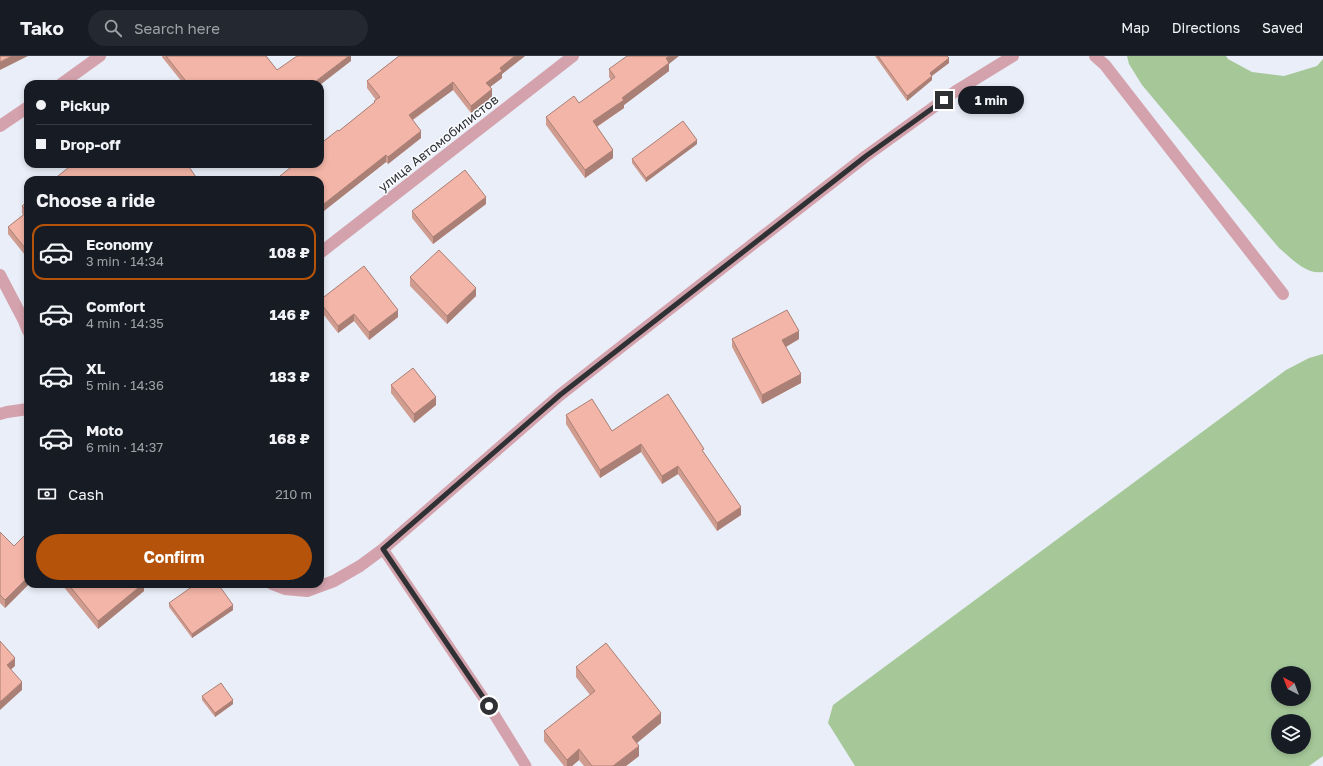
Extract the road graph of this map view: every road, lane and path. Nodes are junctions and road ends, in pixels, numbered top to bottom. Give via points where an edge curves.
1 (100, 56) edge
2 (573, 56) edge
3 (1013, 56) edge
4 (1095, 56) edge
5 (66, 80) edge
6 (24, 109) edge
7 (0, 126) edge
8 (324, 250) edge
9 (0, 274) edge
10 (1283, 294) dead end
11 (24, 321) edge
12 (24, 410) edge
13 (0, 414) edge
14 (383, 549) junction
15 (324, 585) edge
16 (283, 588) edge
17 (315, 588) edge
18 (526, 766) edge

1 - 5 street
2 - 8 street, улица Автомобилистов
3 - 14 street via 956,91 866,156 626,343 560,395
4 - 10 street
6 - 7 street
9 - 11 street
12 - 13 street
14 - 15 street via 360,566
14 - 18 lane via 489,706
16 - 17 street via 307,591

